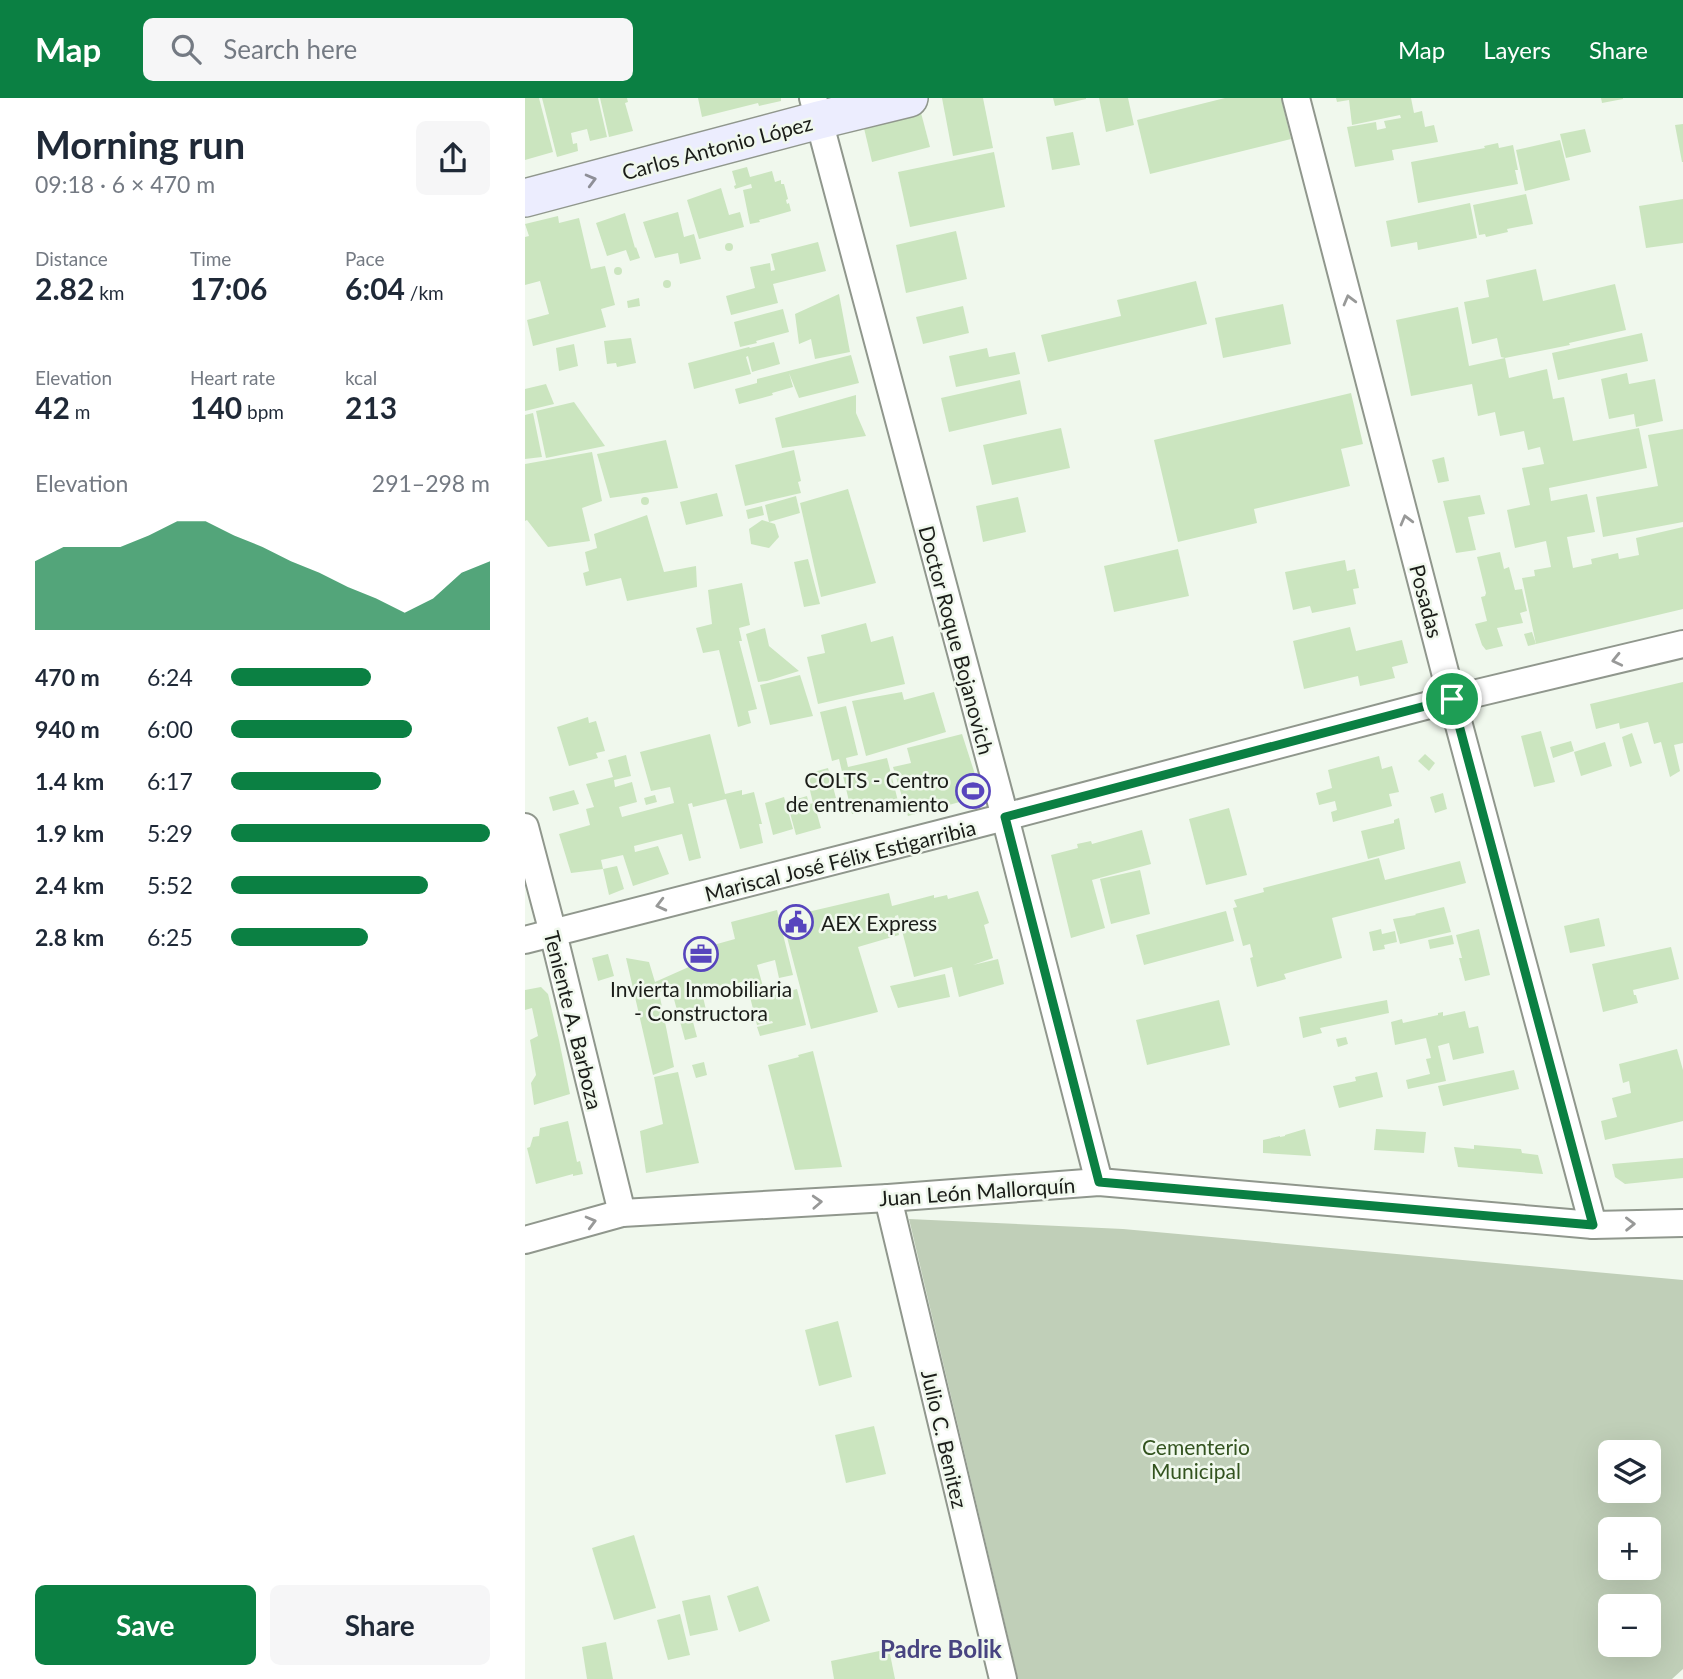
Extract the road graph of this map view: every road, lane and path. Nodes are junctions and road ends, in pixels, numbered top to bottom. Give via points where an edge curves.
1 (909, 98) edge
2 (1296, 98) edge
3 (816, 109) edge
4 (525, 198) edge
5 (1683, 644) edge
6 (1452, 699) junction
7 (1005, 817) junction
8 (525, 827) edge
9 (553, 933) junction
10 (525, 940) edge
11 (1099, 1182) junction
12 (888, 1198) junction
13 (622, 1213) junction
14 (1683, 1223) edge
15 (1593, 1225) junction
16 (525, 1240) edge
17 (1003, 1679) edge

1 - 3 main road, Carlos Antonio López
6 -> 2 street, Posadas
4 -> 3 main road, Carlos Antonio López
3 - 7 street, Doctor Roque Bojanovich
5 -> 6 street, Mariscal José Félix Estigarribia
6 - 7 street, Mariscal José Félix Estigarribia
6 - 15 street, Posadas
7 -> 9 street, Mariscal José Félix Estigarribia
7 - 11 street, Doctor Roque Bojanovich
8 - 9 street, Teniente A. Barboza
9 - 10 street, Mariscal José Félix Estigarribia
9 - 13 street, Teniente A. Barboza
11 - 12 street, Juan León Mallorquín
11 - 15 street, Juan León Mallorquín
13 -> 12 street, Juan León Mallorquín
12 - 17 street, Julio C. Benitez
16 -> 13 street, Juan León Mallorquín
15 -> 14 street, Juan León Mallorquín

